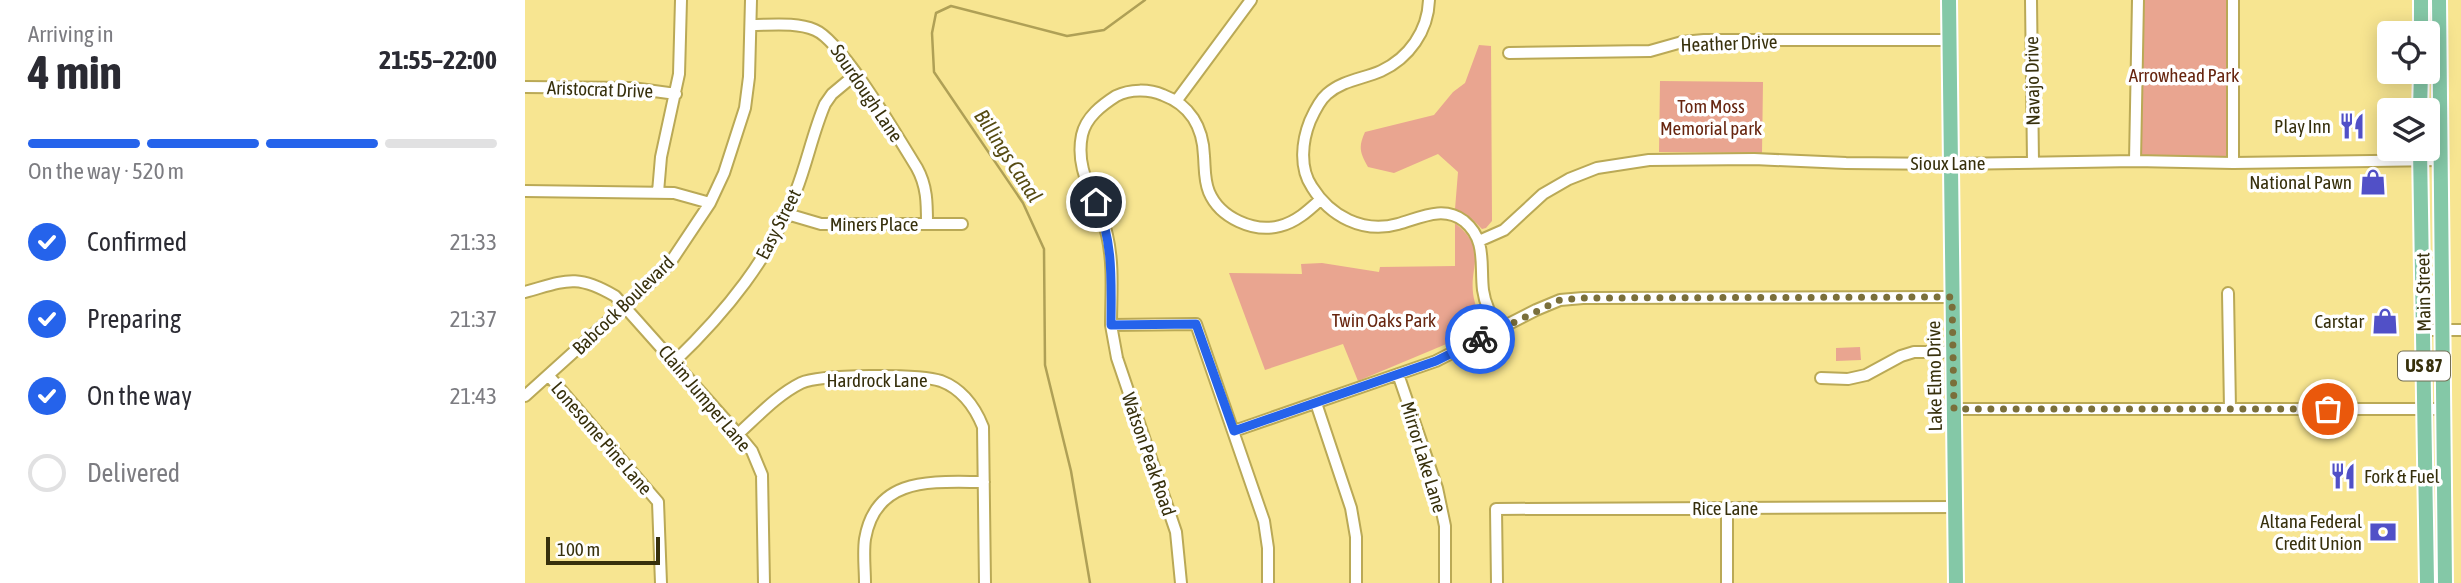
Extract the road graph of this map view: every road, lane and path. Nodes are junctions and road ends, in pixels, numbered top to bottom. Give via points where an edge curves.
1 (681, 0) edge
2 (751, 0) edge
3 (1251, 0) edge
4 (1429, 0) edge
5 (1949, 0) edge
6 (2031, 0) edge
7 (2138, 0) edge
8 (2233, 0) edge
9 (2421, 0) edge
10 (2439, 0) edge
11 (2421, 21) edge
12 (751, 25) junction
13 (1950, 40) junction
14 (1509, 53) dead end
15 (864, 78) junction
16 (525, 87) edge
17 (675, 94) junction
18 (2440, 98) edge
19 (1177, 100) junction
20 (2377, 157) edge
21 (2440, 160) edge
22 (2420, 161) edge
23 (2033, 162) junction
24 (2135, 162) junction
25 (2233, 163) junction
26 (1950, 164) junction
27 (525, 191) edge
28 (658, 192) junction
29 (1320, 200) junction
30 (710, 203) junction
31 (787, 214) junction
32 (927, 224) junction
33 (962, 224) dead end
34 (1479, 240) junction
35 (525, 292) edge
36 (2228, 293) dead end
37 (1952, 297) junction
38 (625, 306) junction
39 (1111, 325) junction
40 (1499, 330) junction
41 (2424, 330) junction
42 (2443, 330) junction
43 (2461, 330) edge
44 (1953, 352) junction
45 (674, 361) junction
46 (1398, 374) junction
47 (549, 376) junction
48 (1821, 378) dead end
49 (525, 396) edge
50 (1316, 403) junction
51 (1954, 409) junction
52 (2230, 409) junction
53 (2424, 409) junction
54 (2444, 409) junction
55 (1234, 431) junction
56 (738, 434) junction
57 (983, 482) junction
58 (1954, 507) junction
59 (1727, 508) junction
60 (661, 583) edge
61 (764, 583) edge
62 (865, 583) edge
63 (985, 583) edge
64 (1181, 583) edge
65 (1268, 583) edge
66 (1356, 583) edge
67 (1445, 583) edge
68 (1497, 583) edge
69 (1727, 583) edge
70 (1956, 583) edge
71 (2427, 583) edge
72 (2445, 583) edge

1 - 17 street
2 - 12 street, Babcock Boulevard
3 - 19 street
4 - 29 street via 1427,22 1409,51 1381,71 1342,83 1325,95 1314,112 1305,133 1303,156 1308,182
5 - 13 main road, Lake Elmo Drive
6 - 23 street, Navajo Drive
7 - 24 street
8 - 25 street
9 - 11 main road
10 - 18 main road, Main Street / US 87
12 - 15 street, Sourdough Lane via 818,30
12 - 30 street, Babcock Boulevard via 745,108
13 - 14 street, Heather Drive via 1704,40 1650,51
13 - 26 main road, Lake Elmo Drive
15 - 31 street, Easy Street via 832,94 825,104
15 - 32 street, Sourdough Lane via 923,180
16 - 17 street, Aristocrat Drive via 632,88
17 - 28 street
19 - 29 street via 1197,122 1209,193 1220,209 1237,221 1278,227
19 - 39 street, Watson Peak Road via 1139,90 1121,94 1100,105 1084,128 1081,170 1103,217 1112,266
20 - 25 street, Sioux Lane
21 - 42 main road, Main Street / US 87
22 - 41 main road, Main Street / US 87
23 - 24 street, Sioux Lane
23 - 26 street, Sioux Lane
24 - 25 street, Sioux Lane
26 - 34 street, Sioux Lane via 1754,159 1620,163 1569,179 1543,194 1504,230
26 - 37 main road, Lake Elmo Drive
27 - 28 street
28 - 30 street
29 - 34 street via 1339,217 1378,228 1422,215 1449,215 1461,219
30 - 38 street, Babcock Boulevard via 670,263
31 - 32 street, Miners Place via 821,224
31 - 45 street, Easy Street via 740,291
32 - 33 street, Miners Place
34 - 40 street via 1483,292
35 - 38 street, Claim Jumper Lane via 573,281 604,290
36 - 52 street
37 - 40 street via 1583,298 1560,300
37 - 44 main road, Lake Elmo Drive
38 - 45 street, Claim Jumper Lane
38 - 47 street, Babcock Boulevard
39 - 55 street via 1196,324
39 - 64 street, Watson Peak Road via 1117,358 1176,532
40 - 46 street
41 - 42 street
41 - 53 main road, Main Street / US 87
42 - 43 street
42 - 54 main road, Main Street / US 87
44 - 48 street via 1914,352 1866,375
44 - 51 main road, Lake Elmo Drive
45 - 56 street, Claim Jumper Lane
46 - 50 street
46 - 67 street, Mirror Lake Lane via 1437,488 1445,526
47 - 49 street, Babcock Boulevard
47 - 60 street, Lonesome Pine Lane via 658,502
50 - 55 street
50 - 66 street via 1351,508
51 - 52 street
51 - 58 main road, Lake Elmo Drive
52 - 53 street
53 - 54 street
53 - 71 main road, Main Street / US 87
54 - 72 main road, Main Street / US 87
55 - 65 street via 1263,520
56 - 57 street, Hardrock Lane via 804,382 904,377 941,381 977,411 983,427
56 - 61 street, Claim Jumper Lane via 762,475
57 - 62 street via 914,484 881,497 865,540
57 - 63 street, Hardrock Lane
58 - 59 street, Rice Lane
58 - 70 main road, Lake Elmo Drive
59 - 68 street, Rice Lane via 1496,509
59 - 69 street

